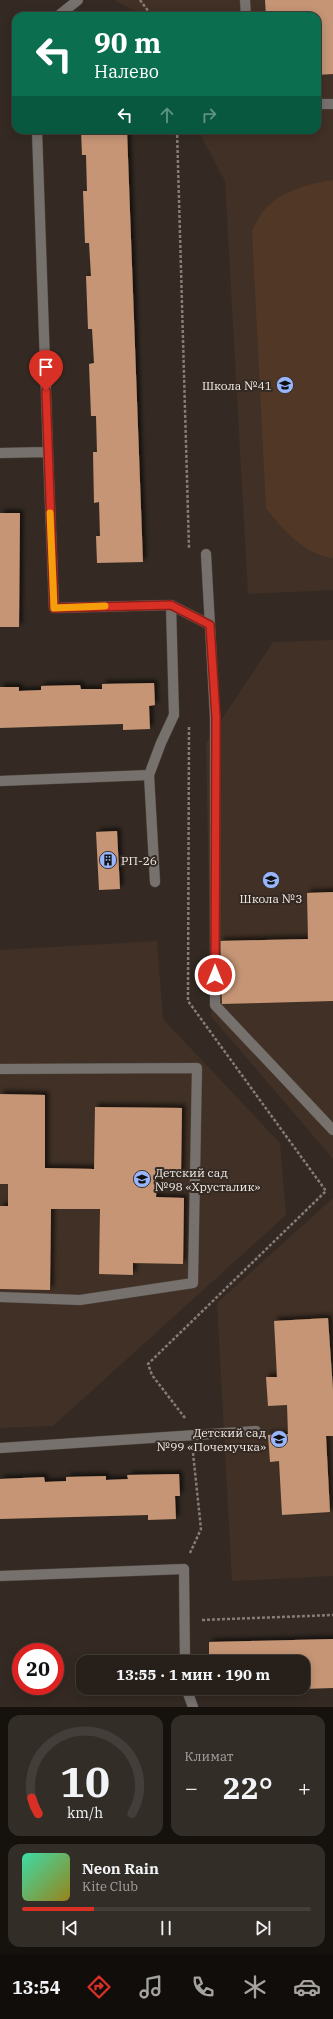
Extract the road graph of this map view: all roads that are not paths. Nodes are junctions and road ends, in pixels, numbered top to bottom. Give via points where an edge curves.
1 (78, 0) edge
2 (245, 0) edge
3 (63, 12) edge
4 (246, 12) edge
5 (321, 104) edge
6 (333, 104) edge
7 (37, 134) edge
8 (48, 452) junction
9 (0, 453) edge
10 (206, 554) dead end
11 (171, 605) junction
12 (210, 625) junction
13 (149, 775) junction
14 (0, 781) edge
15 (156, 882) dead end
16 (0, 1069) edge
17 (333, 1130) edge
18 (0, 1297) edge
19 (256, 1430) dead end
20 (0, 1448) edge
21 (0, 1576) edge
22 (186, 1655) edge
23 (189, 1695) edge
24 (193, 1707) edge

1 - 3 lane
2 - 4 lane
5 - 6 lane
7 - 8 lane
8 - 9 lane
8 - 11 lane via 54,608
10 - 12 lane
11 - 12 lane
11 - 13 lane via 174,715
12 - 17 lane via 216,717 215,1005
13 - 14 lane
13 - 15 lane
16 - 18 lane via 197,1068 193,1283 80,1300
19 - 20 lane
21 - 22 lane via 184,1568
23 - 24 lane

